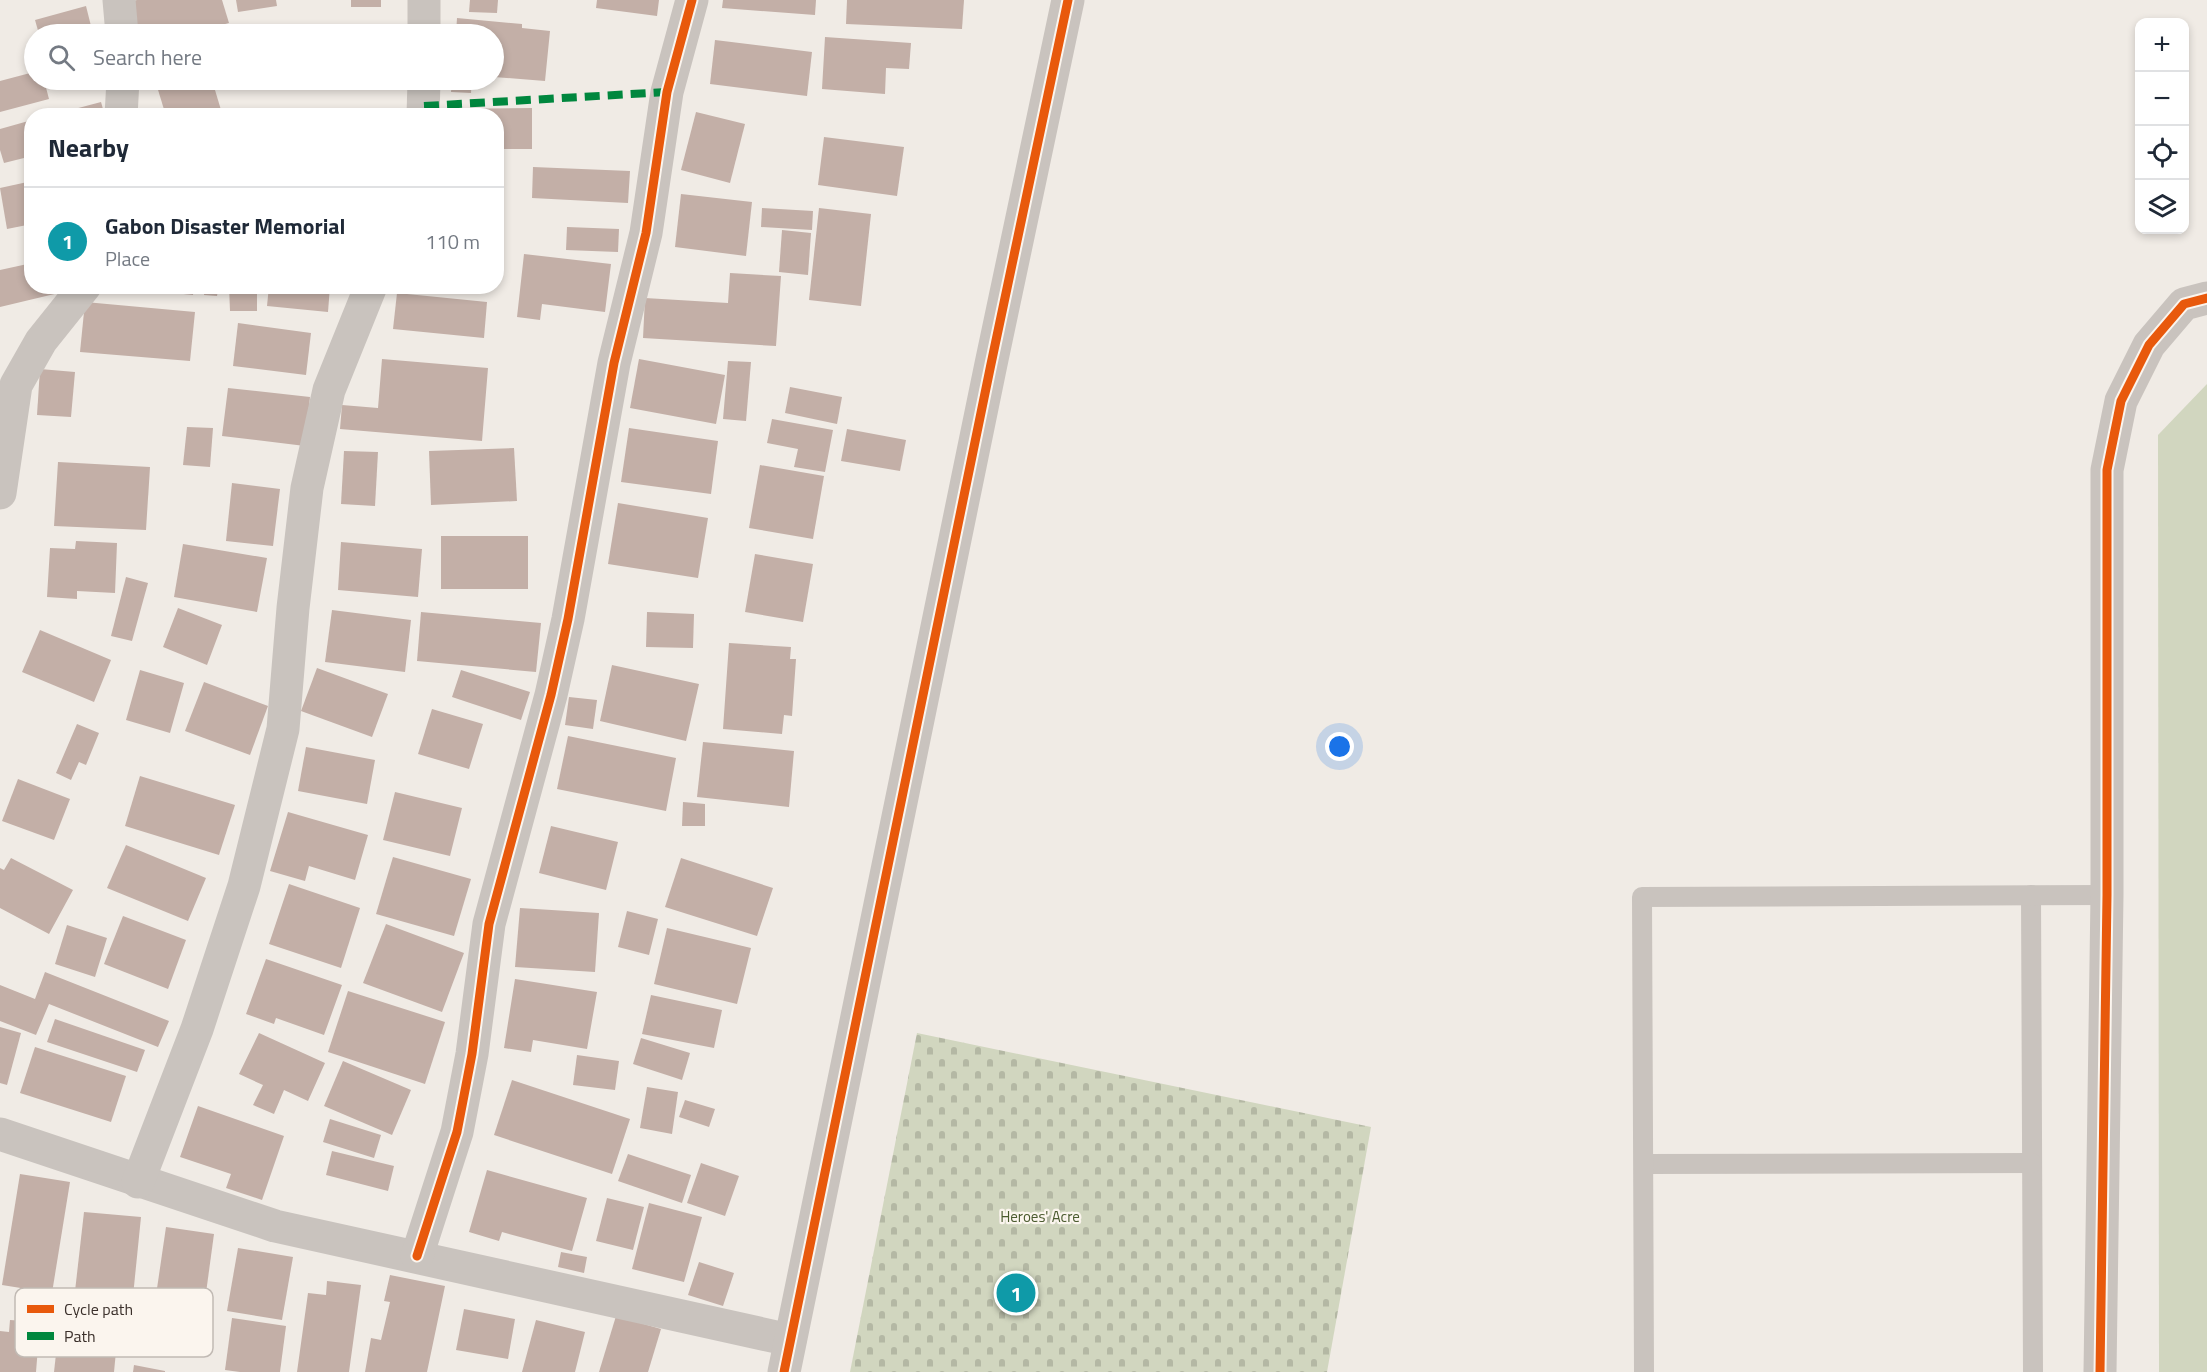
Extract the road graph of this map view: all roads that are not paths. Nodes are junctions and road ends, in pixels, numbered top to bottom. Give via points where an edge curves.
1 (120, 0) edge
2 (424, 0) edge
3 (692, 0) edge
4 (1068, 0) edge
5 (121, 24) edge
6 (424, 24) edge
7 (122, 90) edge
8 (424, 90) edge
9 (121, 108) edge
10 (423, 108) edge
11 (79, 294) edge
12 (368, 294) edge
13 (2207, 298) edge
14 (0, 493) edge
15 (2031, 895) junction
16 (2107, 895) junction
17 (0, 1134) edge
18 (2032, 1163) junction
19 (1644, 1164) junction
20 (138, 1182) junction
21 (417, 1256) junction
22 (790, 1340) junction
23 (784, 1372) edge
24 (1644, 1372) edge
25 (2033, 1372) edge
26 (2100, 1372) edge

1 - 5 street
2 - 6 street
3 - 21 street via 667,92 646,233 614,363 568,619 489,924 457,1132
4 - 22 street
7 - 9 street
8 - 10 street
11 - 14 street via 41,341 16,385
12 - 20 street via 329,390 306,488 283,729 244,886 197,1029
13 - 16 street via 2184,304 2149,345 2121,401 2107,470
15 - 16 lane
15 - 18 lane
15 - 19 lane via 1642,897
16 - 26 street
17 - 20 street
18 - 19 lane
18 - 25 lane
19 - 24 lane
20 - 21 street via 275,1226
21 - 22 street
22 - 23 street

